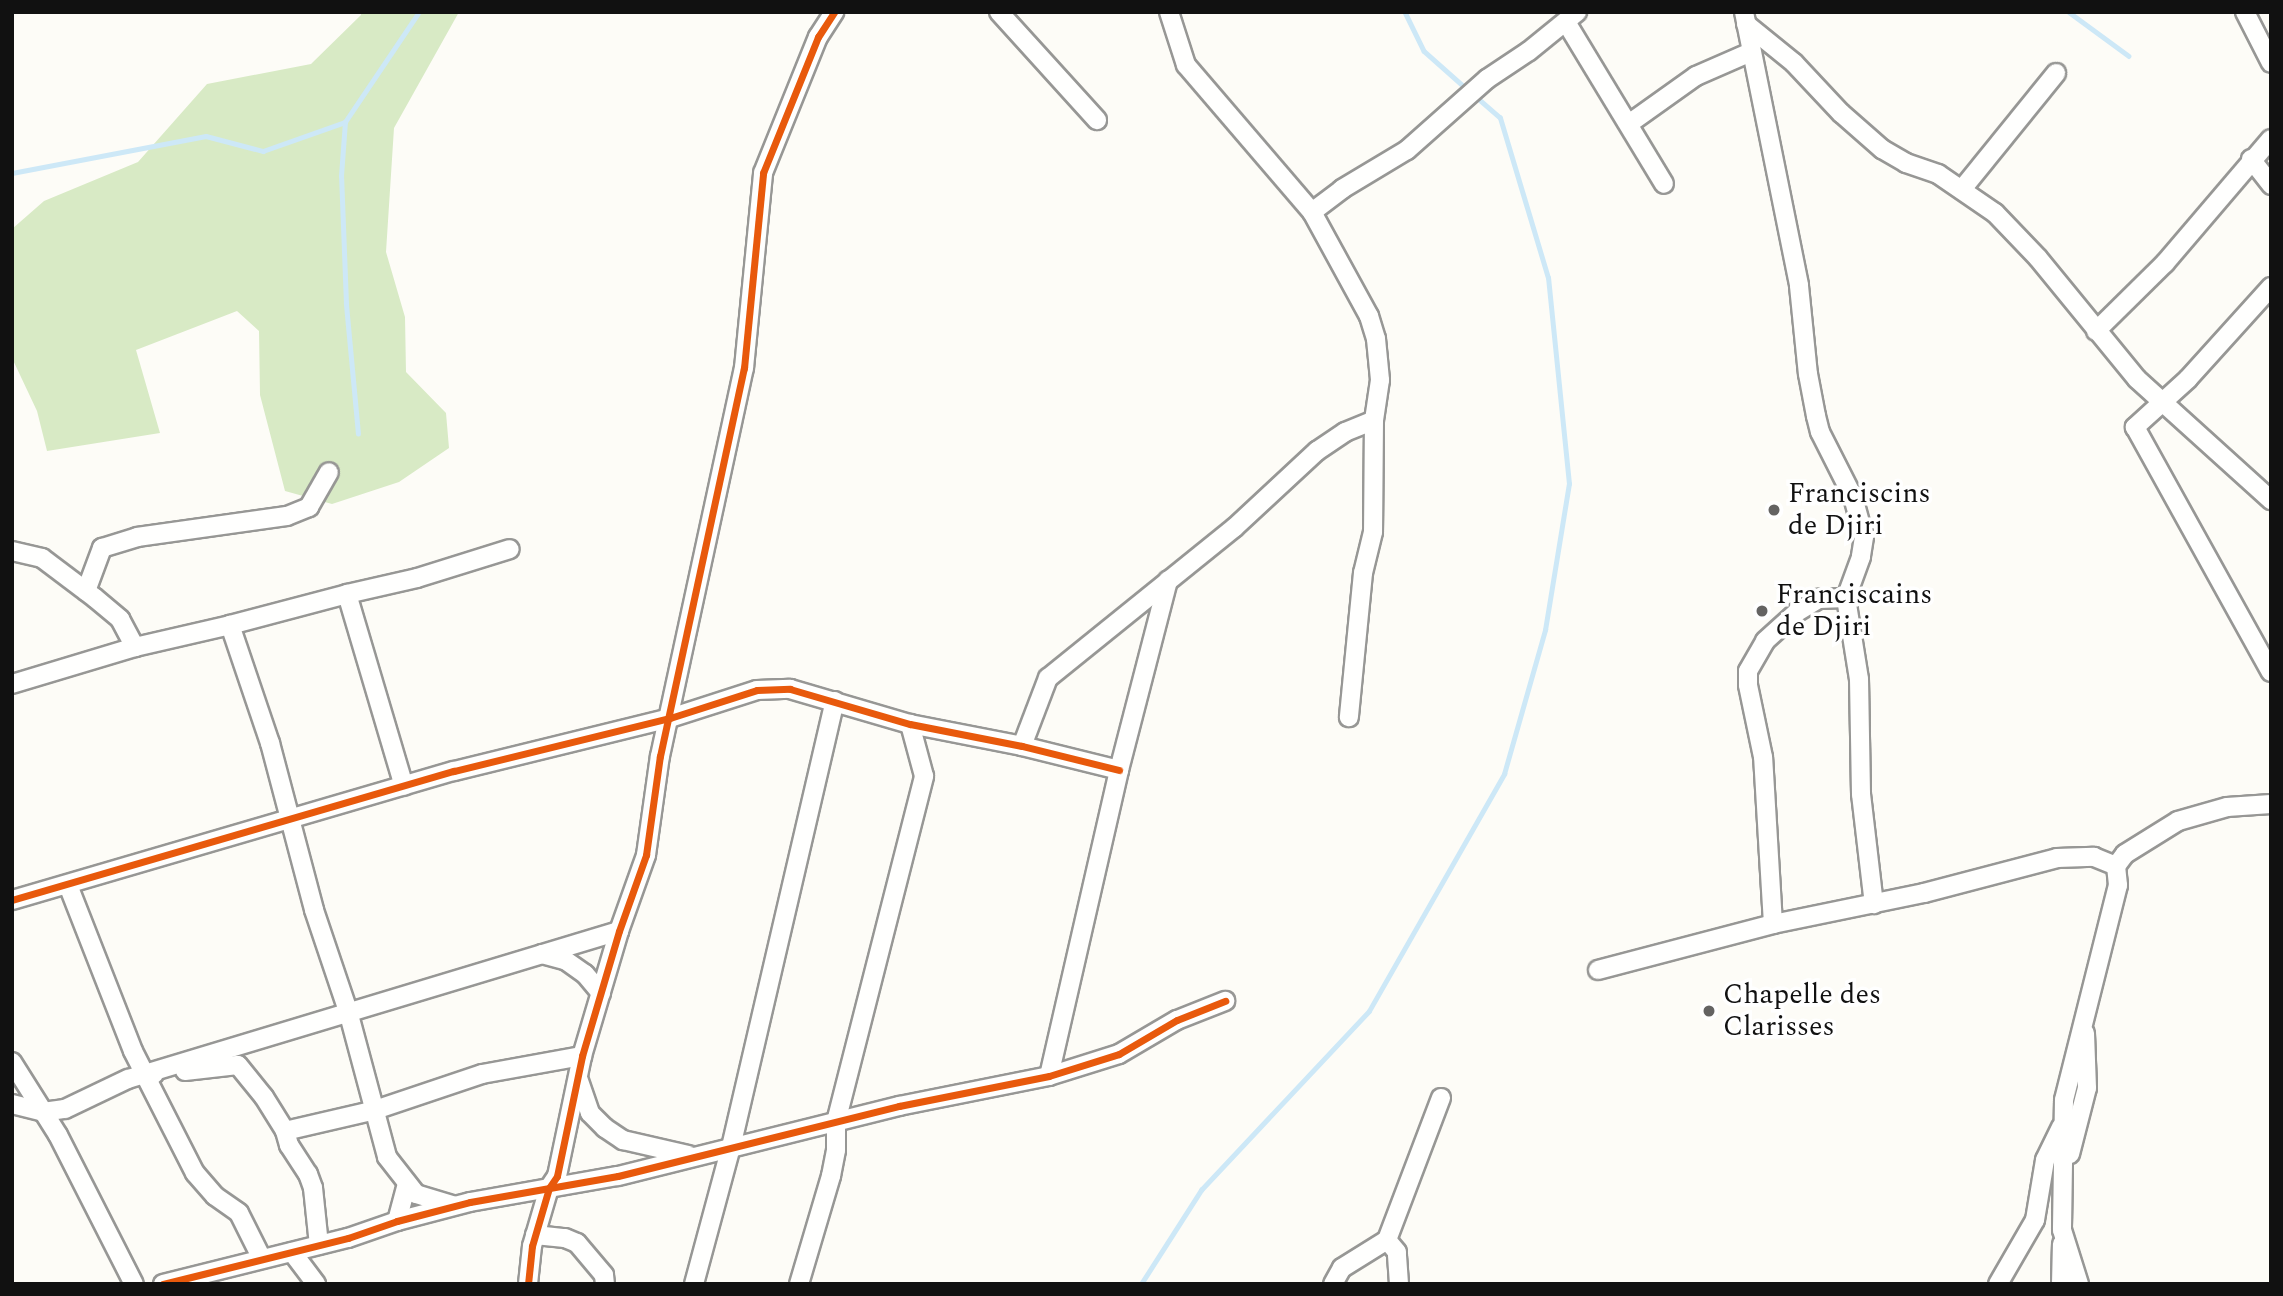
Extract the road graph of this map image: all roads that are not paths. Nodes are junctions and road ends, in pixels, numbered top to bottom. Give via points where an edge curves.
1 (834, 12) edge
2 (999, 12) edge
3 (1169, 12) edge
4 (2245, 12) edge
5 (1572, 17) edge
6 (1745, 18) edge
7 (1751, 52) junction
8 (2271, 63) edge
9 (2056, 73) dead end
10 (1097, 120) dead end
11 (1630, 123) junction
12 (2271, 139) edge
13 (2251, 159) junction
14 (1664, 184) dead end
15 (2271, 184) edge
16 (1963, 188) junction
17 (1312, 212) junction
18 (2271, 287) edge
19 (2096, 331) junction
20 (2163, 403) junction
21 (1374, 420) junction
22 (329, 472) dead end
23 (2271, 500) edge
24 (510, 549) dead end
25 (12, 551) edge
26 (1168, 580) junction
27 (86, 591) junction
28 (347, 594) junction
29 (1846, 598) junction
30 (230, 625) junction
31 (135, 647) junction
32 (2271, 672) edge
33 (12, 684) edge
34 (835, 701) junction
35 (1349, 717) dead end
36 (670, 718) junction
37 (910, 724) junction
38 (1022, 746) junction
39 (1119, 770) junction
40 (404, 786) junction
41 (2271, 804) edge
42 (289, 819) junction
43 (2116, 866) junction
44 (68, 886) junction
45 (12, 900) edge
46 (1874, 904) junction
47 (1773, 924) junction
48 (619, 931) junction
49 (542, 954) junction
50 (1598, 970) dead end
51 (601, 993) junction
52 (1225, 1000) dead end
53 (348, 1012) junction
54 (2084, 1023) junction
55 (582, 1056) junction
56 (12, 1062) edge
57 (145, 1075) junction
58 (578, 1075) junction
59 (1049, 1076) junction
60 (1441, 1098) dead end
61 (12, 1104) edge
62 (375, 1110) junction
63 (43, 1112) junction
64 (836, 1122) junction
65 (2063, 1124) junction
66 (285, 1131) junction
67 (731, 1147) junction
68 (692, 1156) junction
69 (2065, 1174) junction
70 (407, 1183) junction
71 (549, 1188) junction
72 (454, 1206) junction
73 (397, 1221) junction
74 (2062, 1230) junction
75 (535, 1235) junction
76 (1387, 1240) junction
77 (319, 1245) junction
78 (292, 1252) junction
79 (262, 1259) junction
80 (230, 1276) edge
81 (134, 1284) edge
82 (163, 1284) edge
83 (316, 1284) edge
84 (528, 1284) edge
85 (604, 1284) edge
86 (694, 1284) edge
87 (799, 1284) edge
88 (1333, 1284) edge
89 (1399, 1284) edge
90 (1998, 1284) edge
91 (2061, 1284) edge
92 (2078, 1284) edge

1 - 36 street via 818,37 763,173 744,368
2 - 10 street
3 - 17 street via 1186,65
4 - 8 street
5 - 11 street
5 - 17 street via 1479,85 1406,150
6 - 7 street
6 - 16 street via 1882,149
7 - 11 street via 1696,76
7 - 29 street via 1799,285 1816,416 1853,497 1864,537
9 - 16 street
11 - 14 street
12 - 13 street
13 - 15 street
13 - 19 street via 2165,263
16 - 19 street via 2018,236
17 - 21 street via 1369,316 1376,339 1381,380
18 - 20 street
19 - 20 street
20 - 23 street
20 - 32 street via 2138,421 2135,431
21 - 26 street via 1317,451 1234,528
21 - 35 street via 1373,532 1363,573
22 - 27 street via 309,507 288,516 137,537 102,548
24 - 28 street
25 - 27 street via 42,558
26 - 38 street via 1048,678
26 - 39 street
27 - 31 street via 120,619
28 - 30 street
28 - 40 street
29 - 46 street via 1859,679 1861,794
29 - 47 street via 1819,599 1797,612 1765,641 1748,671 1763,757
30 - 31 street
30 - 42 street via 270,743
31 - 33 street
34 - 36 street via 790,690 757,690
34 - 37 street
34 - 67 street
36 - 40 street
36 - 48 street via 655,780 646,855
37 - 38 street
37 - 64 street via 924,776
38 - 39 street
39 - 59 street
40 - 42 street
41 - 43 street via 2227,807 2178,821 2125,854
42 - 44 street
42 - 53 street
43 - 46 street via 2094,857 2057,858
43 - 54 street via 2118,885
44 - 45 street
44 - 57 street
46 - 47 street
47 - 50 street
48 - 49 street
48 - 51 street
49 - 51 street via 565,960
49 - 53 street
51 - 55 street
52 - 59 street via 1177,1020 1119,1054
53 - 57 street
53 - 62 street
54 - 65 street via 2066,1084
54 - 69 street via 2087,1088
55 - 58 street
55 - 62 street via 482,1074
56 - 63 street
57 - 63 street via 65,1109
57 - 66 street via 238,1065
57 - 79 street via 195,1172 215,1196 239,1213
58 - 68 street via 590,1113 605,1128 623,1140
58 - 71 street via 557,1176
59 - 64 street
60 - 76 street
61 - 63 street
62 - 66 street
62 - 70 street via 387,1157
63 - 81 street
64 - 67 street
64 - 87 street via 831,1176
65 - 69 street
65 - 90 street via 2045,1160 2035,1220
66 - 77 street via 313,1188
67 - 68 street
67 - 86 street
68 - 71 street
69 - 74 street
70 - 72 street via 416,1194
70 - 73 street
71 - 72 street
71 - 75 street
72 - 73 street
73 - 77 street
74 - 91 street
74 - 92 street
75 - 84 street
75 - 85 street via 577,1244 604,1275
76 - 88 street via 1342,1268
76 - 89 street via 1397,1252
77 - 78 street
78 - 79 street
78 - 83 street
79 - 80 street
80 - 82 street

